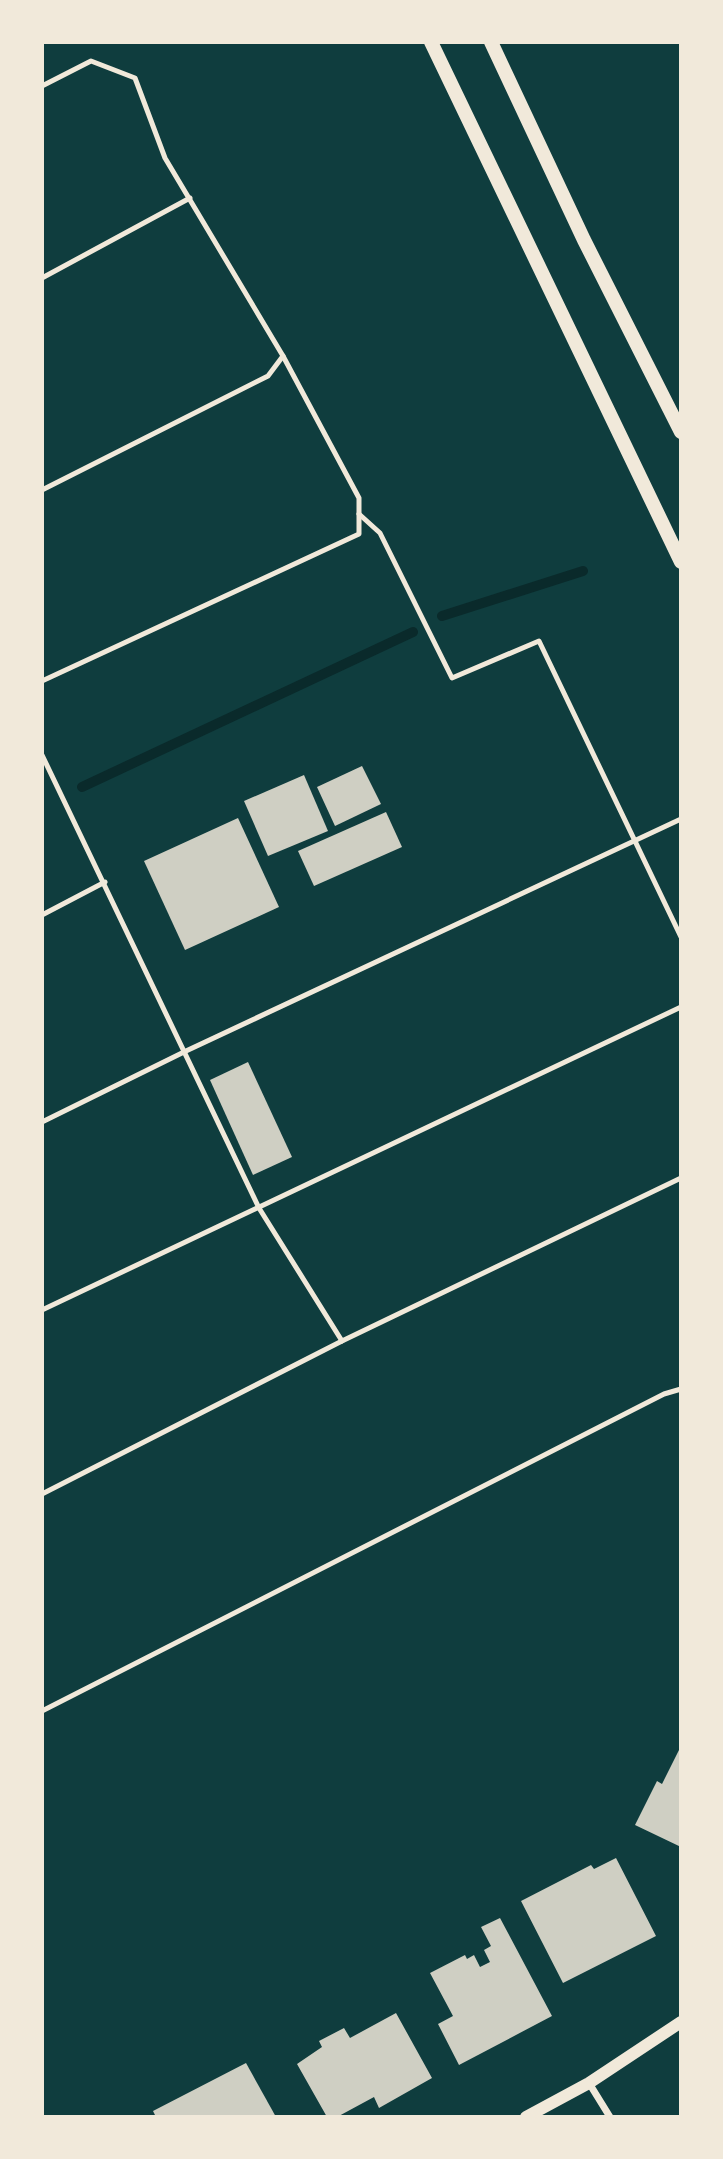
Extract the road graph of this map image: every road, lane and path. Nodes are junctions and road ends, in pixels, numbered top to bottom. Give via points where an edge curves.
1 (431, 42) edge
2 (491, 42) edge
3 (42, 86) edge
4 (190, 198) junction
5 (42, 278) edge
6 (283, 356) junction
7 (681, 432) edge
8 (42, 490) edge
9 (359, 514) junction
10 (681, 562) edge
11 (42, 681) edge
12 (42, 755) edge
13 (681, 819) edge
14 (634, 841) junction
15 (105, 882) junction
16 (42, 915) edge
17 (681, 937) edge
18 (681, 1007) edge
19 (186, 1051) junction
20 (42, 1122) edge
21 (681, 1178) edge
22 (258, 1208) junction
23 (42, 1310) edge
24 (342, 1341) junction
25 (681, 1389) edge
26 (42, 1494) edge
27 (42, 1711) edge
28 (681, 2022) edge
29 (589, 2083) junction
30 (526, 2117) edge
31 (610, 2117) edge

1 - 10 main road
2 - 7 main road
3 - 4 lane via 91,61 135,78 165,158
4 - 5 lane
4 - 6 lane
6 - 8 lane via 268,376
6 - 9 lane via 359,498
9 - 11 lane via 359,534
9 - 14 lane via 380,533 452,678 539,641
12 - 15 lane
13 - 14 lane
14 - 17 lane
14 - 19 lane
15 - 16 lane
15 - 19 lane
18 - 22 lane
19 - 20 lane
19 - 22 lane
21 - 24 lane
22 - 23 lane
22 - 24 lane
24 - 26 lane
25 - 27 lane via 456,1497
28 - 29 street
29 - 30 street
29 - 31 street

